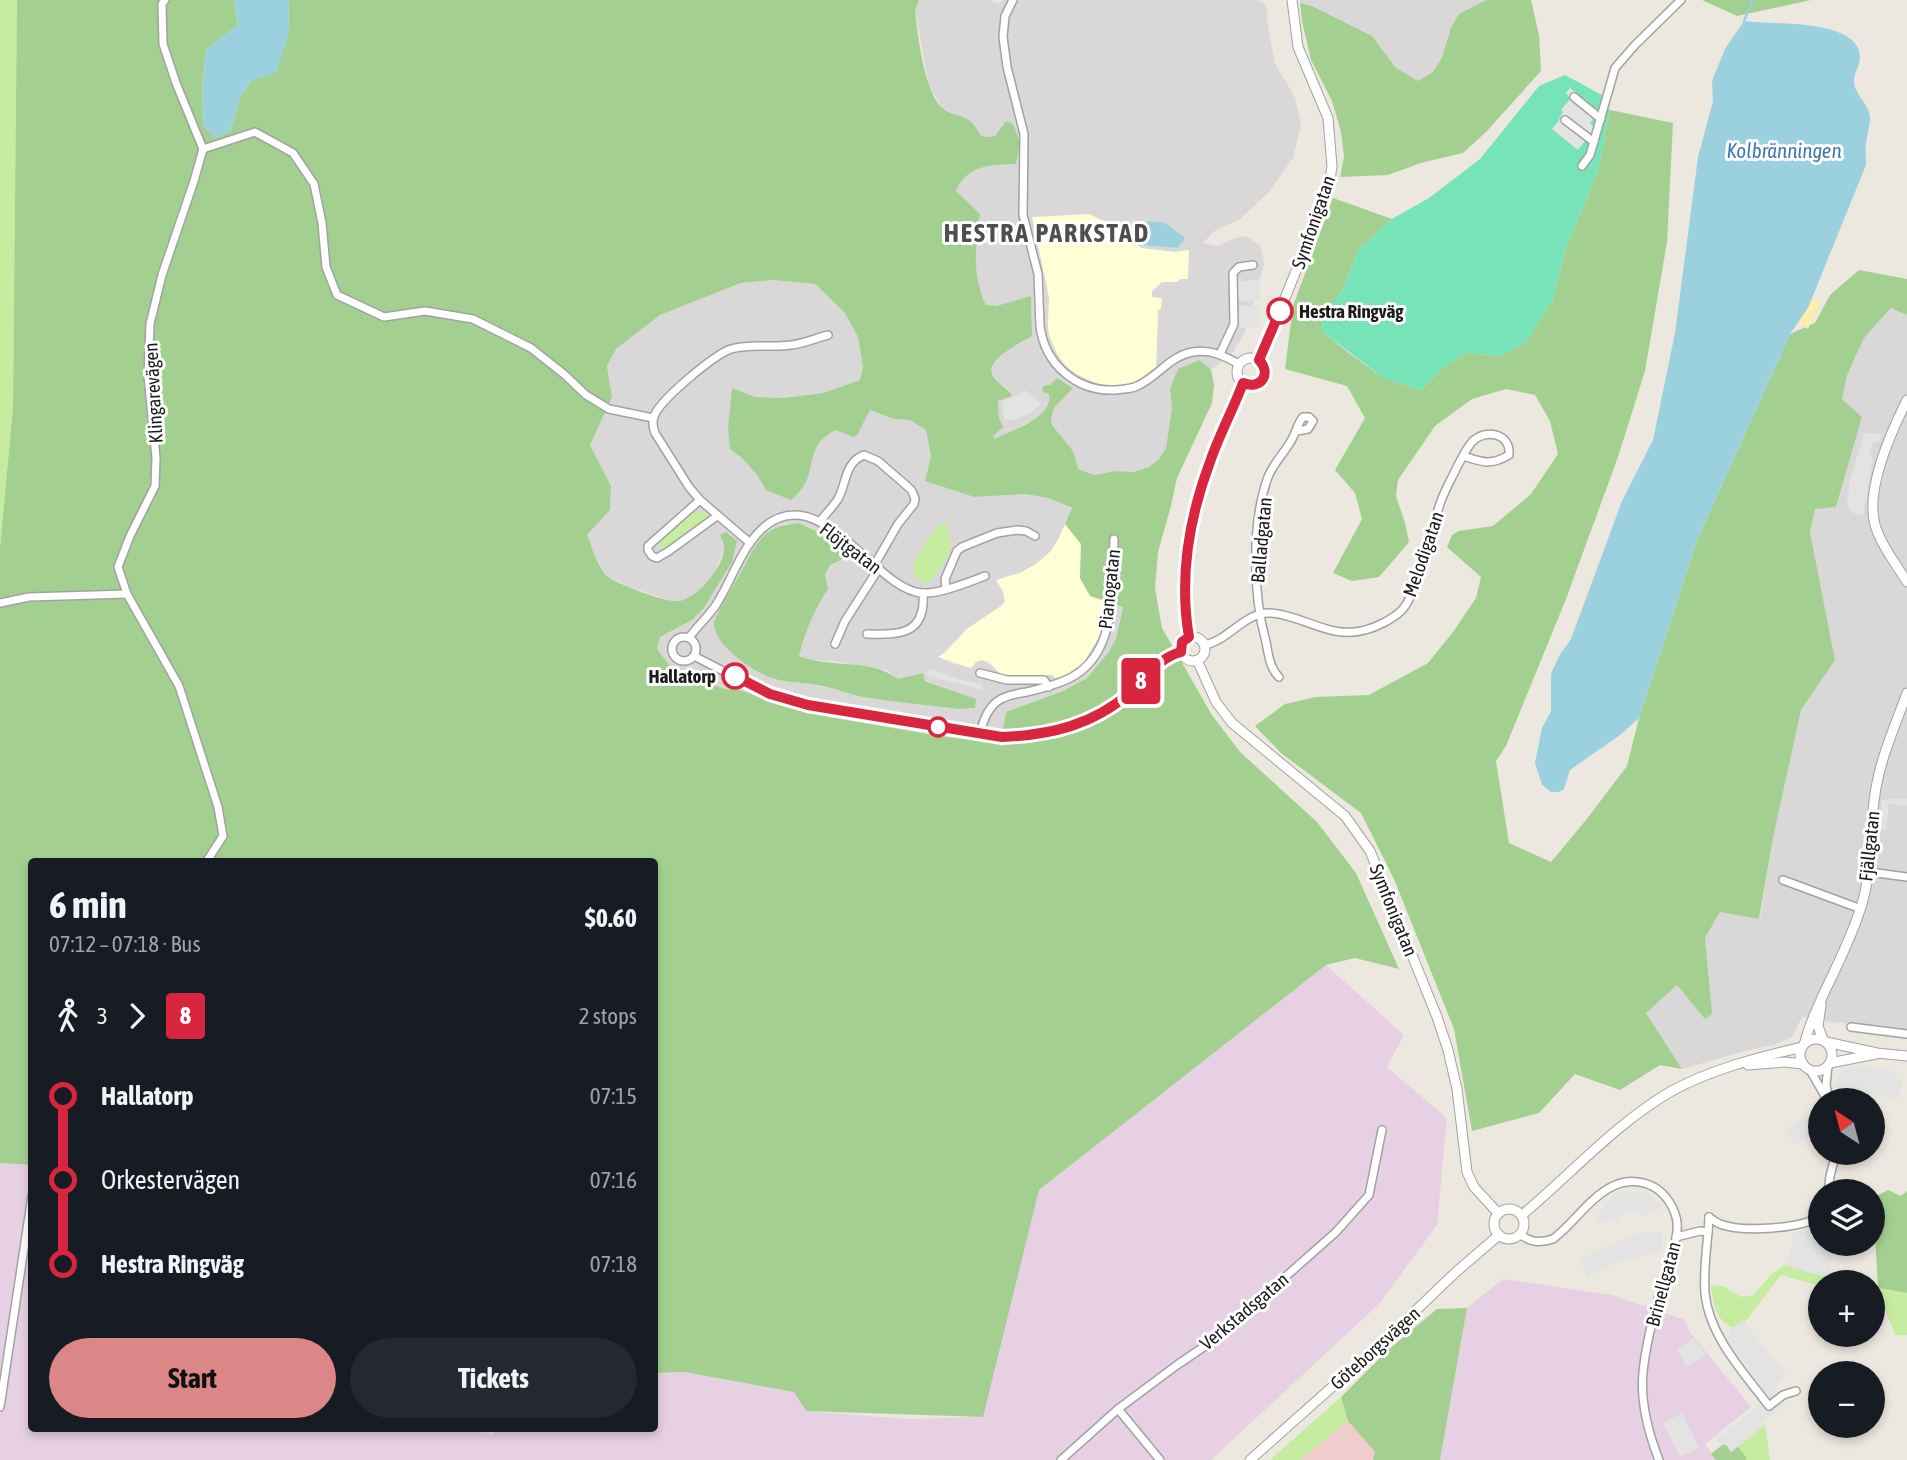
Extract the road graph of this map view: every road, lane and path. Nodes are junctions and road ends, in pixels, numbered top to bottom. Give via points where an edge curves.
1 (165, 0) edge
2 (1013, 0) edge
3 (1292, 0) edge
4 (1681, 0) edge
5 (1574, 97) dead end
6 (1601, 119) junction
7 (1565, 120) dead end
8 (1594, 142) junction
9 (203, 149) junction
10 (1582, 166) dead end
11 (1253, 265) dead end
12 (828, 335) dead end
13 (1220, 354) junction
14 (1259, 360) junction
15 (1239, 364) junction
16 (1243, 383) junction
17 (1907, 400) edge
18 (653, 418) junction
19 (1297, 431) dead end
20 (1463, 456) junction
21 (700, 500) junction
22 (717, 516) junction
23 (820, 522) junction
24 (1035, 536) dead end
25 (1114, 539) dead end
26 (750, 543) junction
27 (877, 566) junction
28 (985, 576) dead end
29 (1907, 582) edge
30 (946, 589) junction
31 (923, 593) junction
32 (127, 594) junction
33 (0, 603) edge
34 (1259, 615) junction
35 (867, 634) dead end
36 (1189, 637) junction
37 (689, 638) junction
38 (835, 644) dead end
39 (1205, 645) junction
40 (1181, 652) junction
41 (694, 656) junction
42 (1197, 660) junction
43 (979, 673) dead end
44 (1279, 677) dead end
45 (1049, 687) junction
46 (1907, 693) edge
47 (1903, 716) edge
48 (980, 734) junction
49 (209, 858) edge
50 (1869, 872) junction
51 (1907, 877) edge
52 (1783, 880) dead end
53 (1861, 909) junction
54 (1823, 996) junction
55 (1852, 1027) dead end
56 (1907, 1034) edge
57 (1825, 1041) junction
58 (1804, 1044) junction
59 (1877, 1053) junction
60 (1907, 1056) edge
61 (1829, 1064) junction
62 (1735, 1066) junction
63 (1807, 1067) junction
64 (1820, 1088) edge
65 (1826, 1088) edge
66 (1382, 1130) dead end
67 (1498, 1213) junction
68 (1522, 1215) junction
69 (28, 1219) edge
70 (1808, 1223) edge
71 (1708, 1231) junction
72 (1520, 1234) junction
73 (1499, 1236) junction
74 (1676, 1237) junction
75 (0, 1340) edge
76 (9, 1342) junction
77 (1796, 1391) dead end
78 (0, 1407) edge
79 (1118, 1409) junction
80 (1061, 1460) edge
81 (1160, 1460) edge
82 (1250, 1460) edge
83 (1660, 1460) edge

1 - 9 street via 163,44
2 - 13 street via 1005,16 1003,37 1024,134 1023,215 1038,274 1041,335 1047,350 1078,384 1100,390 1137,386 1186,354
3 - 14 street, Symfonigatan via 1298,47 1328,118 1332,166 1320,214
4 - 6 street via 1615,68
5 - 6 street
6 - 8 street
7 - 8 street
8 - 10 street
9 - 18 street via 255,132 293,153 314,184 326,267 337,295 384,317 425,311 473,319 531,348 609,409
9 - 32 street, Klingarevägen via 150,324 148,376 155,486 118,567
11 - 13 street via 1233,273 1234,324
12 - 18 street via 791,345 729,350 688,380
13 - 15 street
14 - 15 street via 1250,357
14 - 16 street via 1265,368 1264,378 1256,385
15 - 16 street via 1237,374
16 - 36 street via 1210,461 1189,537 1185,591
17 - 29 street via 1886,449 1873,513 1880,537
18 - 21 street via 655,433
19 - 34 street, Balladgatan via 1269,475 1263,497 1256,563
20 - 20 street, Melodigatan via 1495,463 1509,455 1509,448 1506,440 1490,434 1472,441
20 - 34 street, Melodigatan via 1440,502 1421,569 1403,609 1363,631 1336,632 1270,613
21 - 22 street
21 - 22 street via 648,546 652,556 669,551
22 - 26 street
23 - 26 street, Flöjtgatan via 778,518
23 - 27 street, Flöjtgatan
23 - 27 street via 836,501 853,462 864,455 878,461 912,491 915,504 894,530
24 - 30 street via 1017,530 997,533 962,547 945,579
25 - 45 street, Pianogatan via 1110,616 1101,646 1079,673
26 - 37 street, Flöjtgatan via 715,607
27 - 31 street, Flöjtgatan via 902,586
27 - 38 street
28 - 30 street
30 - 31 street
31 - 35 street via 924,608 916,626
32 - 33 street via 29,597
32 - 49 street, Klingarevägen via 180,686 218,807 223,836
34 - 39 street
34 - 44 street, Balladgatan
36 - 39 street via 1199,638
36 - 40 street via 1182,642
37 - 41 street via 695,645
37 - 41 street via 676,641 673,653 684,661
39 - 42 street
40 - 42 street via 1188,660
40 - 48 street via 1156,665 1120,700 1083,722 1030,736
41 - 48 street via 760,690 808,705
42 - 67 street, Symfonigatan via 1216,702 1232,723 1345,816 1370,851 1448,1050 1467,1172
43 - 45 street via 1007,680 1044,680
45 - 48 street, Pianogatan via 1002,698 986,714
46 - 47 street, Fjällgatan
47 - 50 street, Fjällgatan via 1883,758 1875,791
50 - 51 street
50 - 53 street, Fjällgatan
52 - 53 street
53 - 54 street, Fjällgatan
54 - 57 street, Fjällgatan via 1818,1026
54 - 58 street, Fjällgatan
55 - 56 street
57 - 58 street via 1813,1039
57 - 59 street
57 - 61 street via 1832,1052
58 - 62 street
58 - 63 street via 1800,1057
59 - 60 street
59 - 61 street
61 - 63 street via 1820,1070
61 - 65 street
62 - 63 street via 1785,1062
62 - 68 street via 1692,1081 1651,1104
63 - 64 street
66 - 79 street, Verkstadsgatan via 1368,1195 1336,1232 1214,1340
67 - 68 street via 1510,1209
67 - 73 street via 1494,1229
68 - 72 street
69 - 76 street
70 - 71 street via 1736,1228 1709,1217
71 - 74 street
71 - 77 street via 1705,1290 1716,1331 1769,1406
72 - 73 street via 1508,1239
72 - 74 street, Brinellgatan via 1534,1242 1553,1239 1605,1191 1634,1181 1657,1189 1670,1203
73 - 82 street, Göteborgsvägen
74 - 83 street, Brinellgatan via 1655,1309 1643,1375 1648,1428
75 - 76 street
76 - 78 street
79 - 80 street, Verkstadsgatan
79 - 81 street

